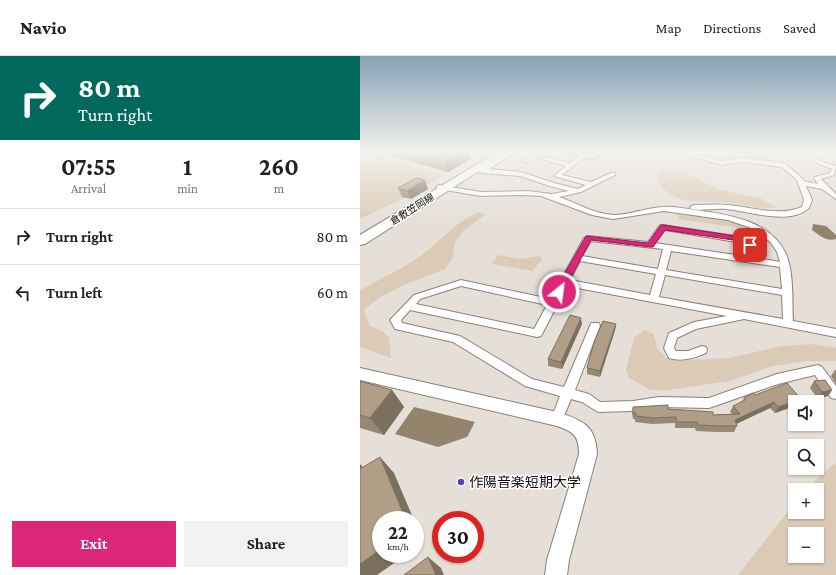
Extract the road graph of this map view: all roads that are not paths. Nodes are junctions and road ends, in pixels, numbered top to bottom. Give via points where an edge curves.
1 (461, 175) edge
2 (469, 175) edge
3 (524, 175) edge
4 (558, 175) edge
5 (610, 175) edge
6 (795, 175) edge
7 (827, 175) edge
8 (803, 183) junction
9 (592, 184) junction
10 (824, 187) junction
11 (442, 188) junction
12 (579, 191) junction
13 (552, 196) junction
14 (836, 197) edge
15 (662, 209) junction
16 (360, 235) edge
17 (360, 241) edge
18 (650, 245) junction
19 (668, 248) junction
20 (578, 258) junction
21 (753, 261) junction
22 (784, 265) junction
23 (662, 272) junction
24 (564, 282) junction
25 (787, 293) junction
26 (654, 299) junction
27 (553, 303) junction
28 (408, 306) junction
29 (745, 316) junction
30 (788, 324) junction
31 (594, 326) dead end
32 (836, 333) edge
33 (702, 350) dead end
34 (360, 374) edge
35 (567, 393) junction
36 (835, 394) edge
37 (557, 419) junction
38 (556, 575) edge

1 - 11 main road, 倉敷笠岡線
2 - 11 main road, 倉敷笠岡線
3 - 12 street
4 - 9 street
5 - 9 street
6 - 8 street
7 - 10 street via 817,178
8 - 10 street
8 - 15 street via 807,204 805,208 792,214 773,215 728,207 671,206
9 - 12 street
10 - 14 street
11 - 13 street via 478,194 532,193
11 - 16 main road, 倉敷笠岡線
11 - 17 main road, 倉敷笠岡線
12 - 13 street
13 - 15 street via 605,217 625,217
15 - 22 street via 723,217 748,224 774,241 781,252
18 - 19 street
18 - 20 street via 588,238
18 - 21 street via 663,227 735,238 753,248
19 - 21 street
19 - 23 street
20 - 23 street
20 - 24 street
21 - 22 street
22 - 25 street
23 - 25 street
23 - 26 street
24 - 26 street
24 - 27 street
25 - 30 street
26 - 29 street
27 - 28 street via 461,283 417,297
27 - 28 street via 537,333
28 - 35 street via 395,320 398,326 456,339 529,383
29 - 30 street
29 - 33 street via 694,326 673,336 669,348 673,355 689,355
30 - 32 street
31 - 35 street
34 - 37 street
35 - 36 street via 585,398 598,407 659,402 709,403 777,379 818,370
35 - 37 street
37 - 38 street via 575,425 581,430 586,436 588,454

